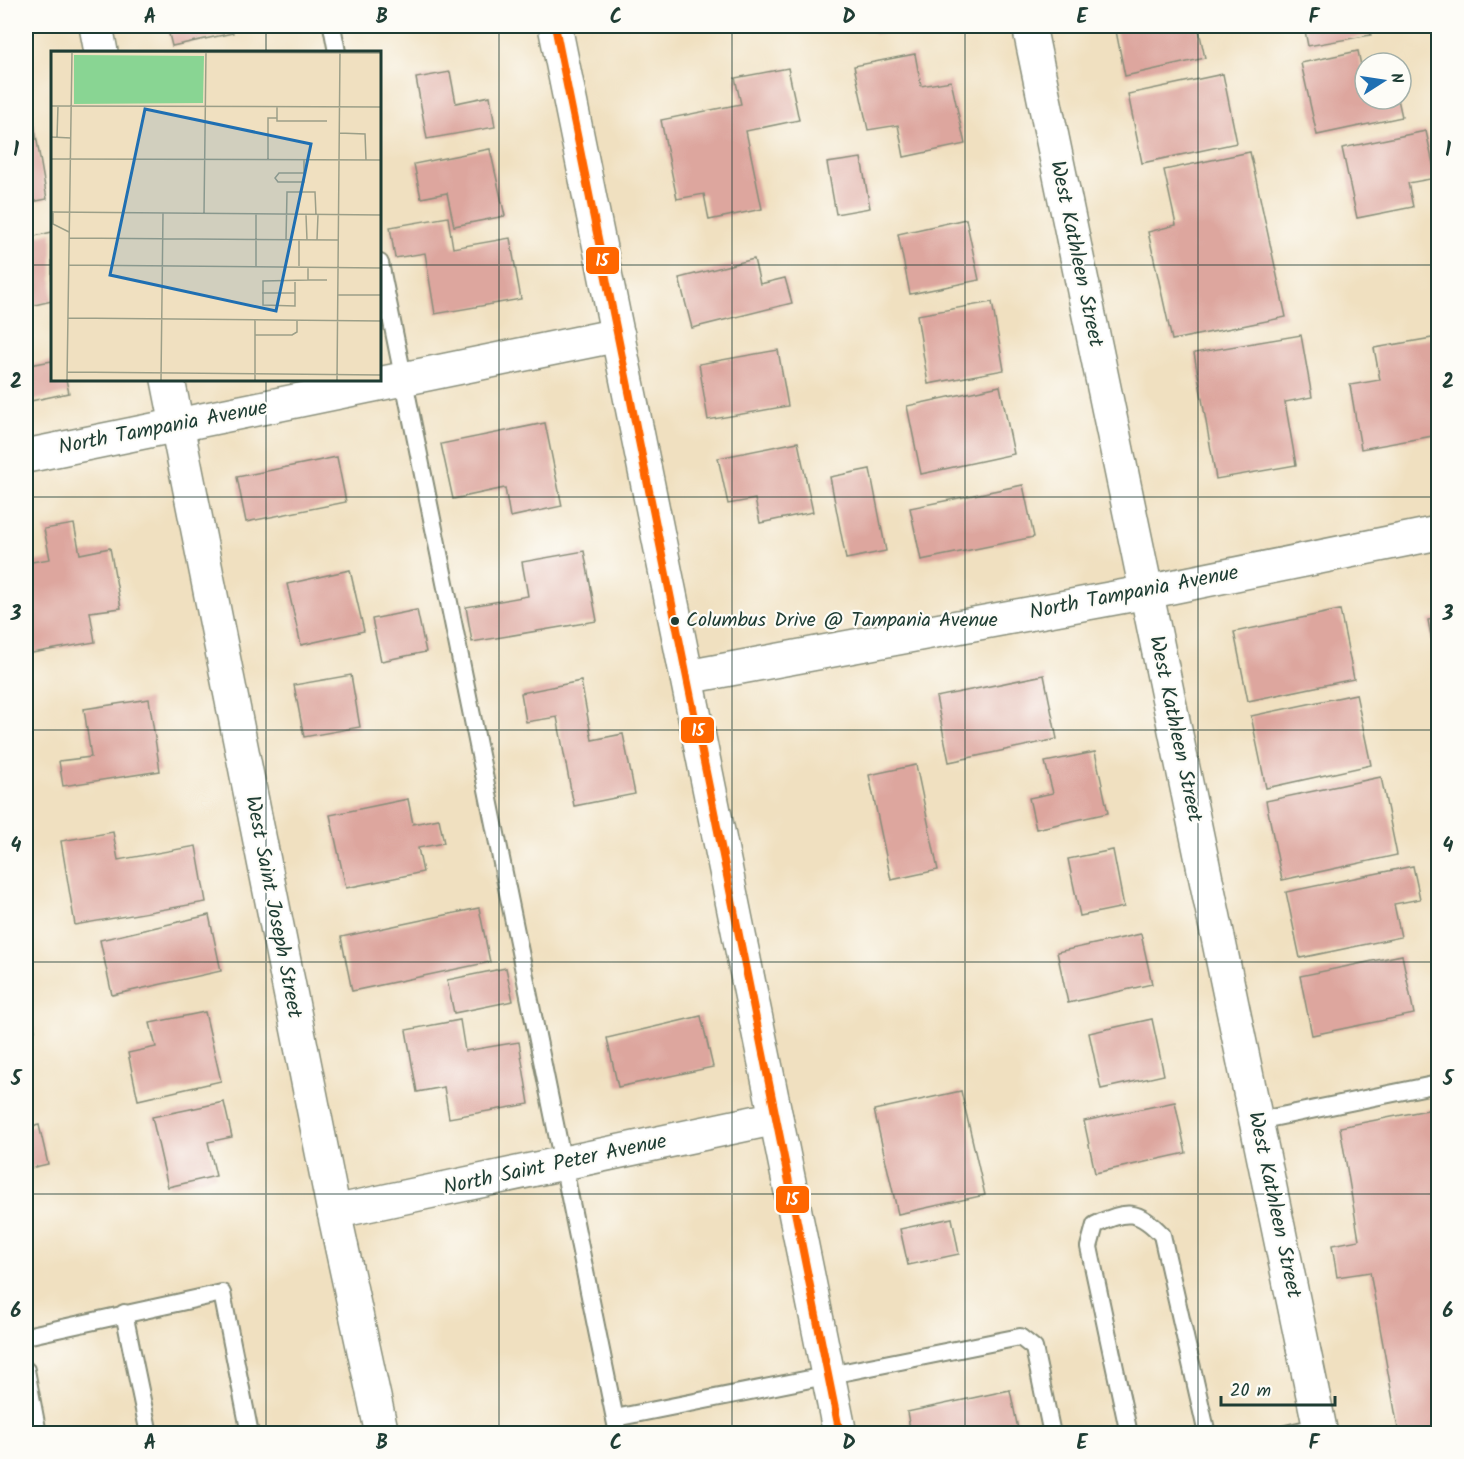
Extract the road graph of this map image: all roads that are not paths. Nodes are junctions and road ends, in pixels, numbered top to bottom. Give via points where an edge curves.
1 (96, 26) edge
2 (332, 26) edge
3 (555, 26) edge
4 (1029, 26) edge
5 (102, 51) edge
6 (338, 51) edge
7 (381, 268) edge
8 (618, 335) junction
9 (403, 380) junction
10 (168, 381) edge
11 (178, 426) junction
12 (26, 456) edge
13 (1438, 533) edge
14 (1147, 592) junction
15 (687, 677) junction
16 (1438, 1084) edge
17 (776, 1118) junction
18 (1257, 1120) junction
19 (564, 1163) junction
20 (334, 1212) junction
21 (124, 1313) junction
22 (26, 1336) edge
23 (26, 1370) edge
24 (828, 1375) junction
25 (617, 1426) edge
26 (1320, 1430) edge
27 (38, 1434) edge
28 (149, 1434) edge
29 (250, 1434) edge
30 (382, 1434) edge
31 (840, 1434) edge
32 (1052, 1434) edge
33 (1129, 1434) edge
34 (1207, 1434) edge
35 (1286, 1434) edge

1 - 5 street
2 - 6 lane
3 - 8 street
4 - 14 street, West Kathleen Street
7 - 9 lane
8 - 9 street, North Tampania Avenue
8 - 15 street
9 - 11 street, North Tampania Avenue
9 - 19 lane
10 - 11 street, West Saint Joseph Street
11 - 12 street, North Tampania Avenue
11 - 20 street, West Saint Joseph Street
13 - 14 street, North Tampania Avenue
14 - 15 street, North Tampania Avenue
14 - 18 street, West Kathleen Street
15 - 17 street
16 - 18 lane
17 - 19 street, North Saint Peter Avenue
17 - 24 street
18 - 26 street, West Kathleen Street
19 - 20 street, North Saint Peter Avenue
19 - 25 lane
20 - 30 street, West Saint Joseph Street
21 - 22 lane
21 - 28 lane
21 - 29 lane via 222,1293
23 - 27 lane
24 - 25 lane
24 - 31 street
24 - 32 lane via 1020,1337 1034,1348
26 - 35 lane
33 - 34 lane via 1089,1247 1095,1225 1113,1215 1133,1214 1149,1221 1162,1235

